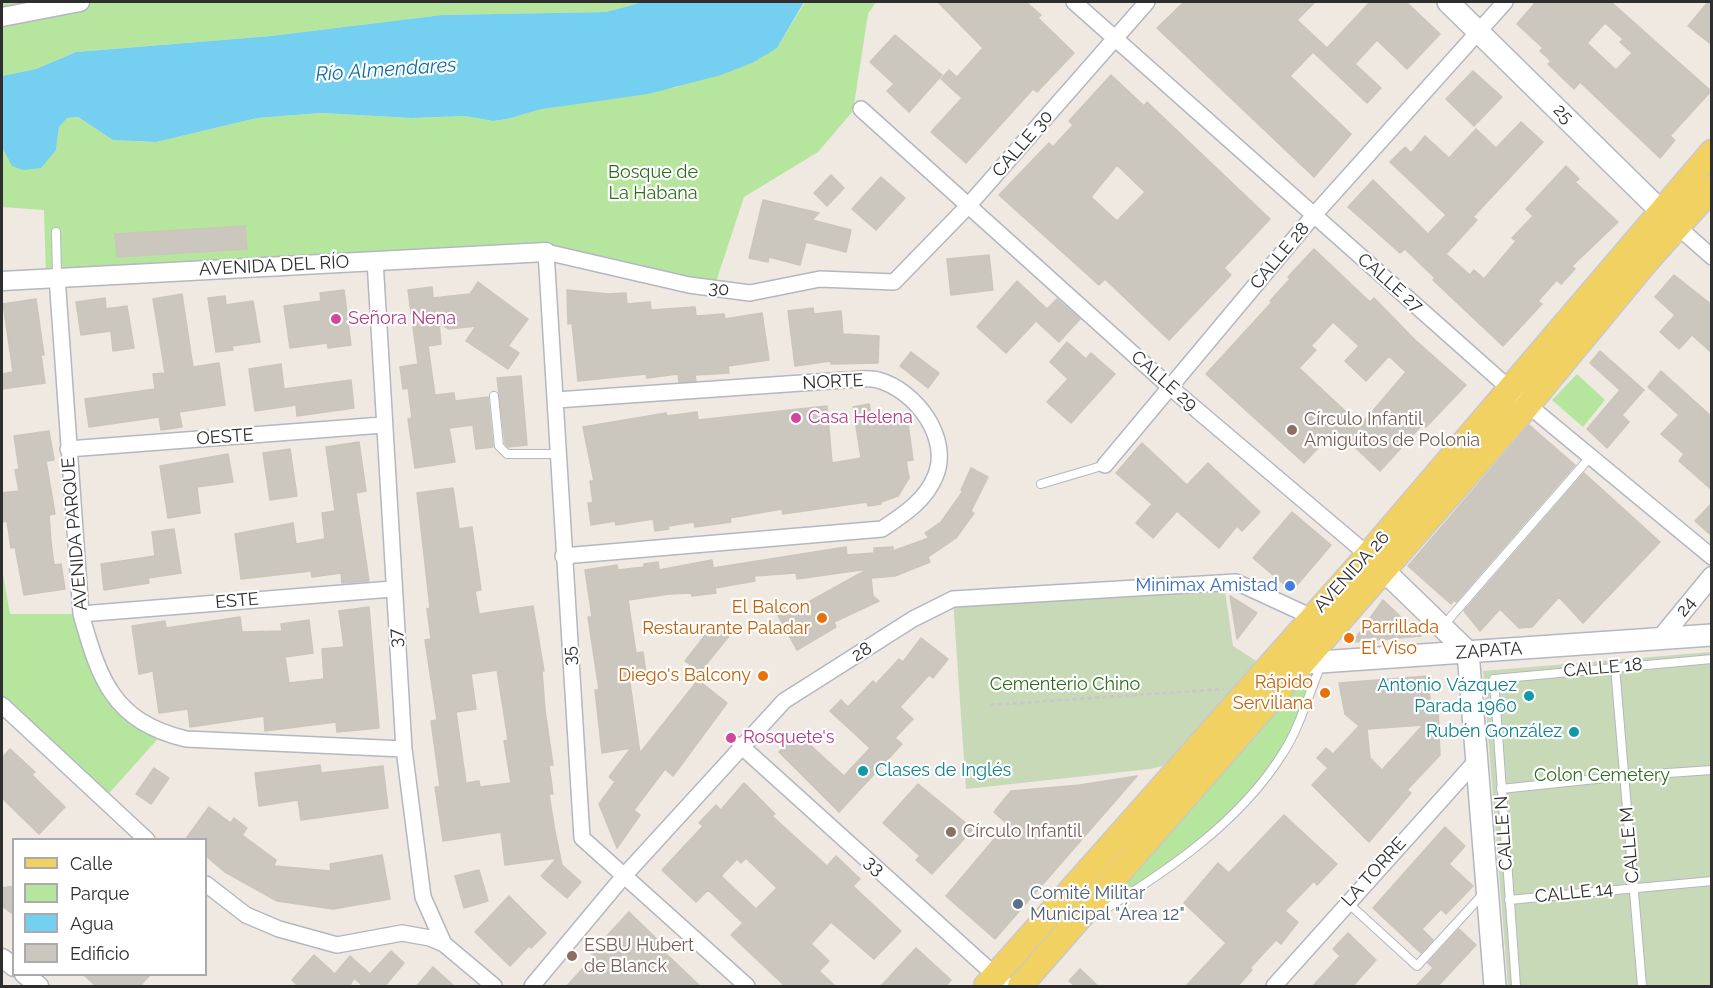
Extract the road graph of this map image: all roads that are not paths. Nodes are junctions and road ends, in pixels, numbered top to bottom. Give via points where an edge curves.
1 (80, 2) edge
2 (1074, 2) edge
3 (1147, 2) edge
4 (1448, 2) edge
5 (1505, 2) edge
6 (2, 17) edge
7 (1479, 30) junction
8 (1114, 39) junction
9 (861, 109) dead end
10 (1709, 155) edge
11 (1712, 188) edge
12 (968, 206) junction
13 (1660, 211) junction
14 (1314, 215) junction
15 (1678, 227) junction
16 (56, 232) dead end
17 (546, 252) junction
18 (1712, 257) edge
19 (375, 260) junction
20 (57, 277) junction
21 (2, 281) edge
22 (894, 282) joint
23 (1170, 388) junction
24 (494, 396) dead end
25 (1520, 397) junction
26 (556, 400) junction
27 (383, 425) junction
28 (68, 449) junction
29 (558, 454) junction
30 (1591, 456) junction
31 (1105, 465) joint
32 (1041, 483) dead end
33 (563, 556) junction
34 (1712, 558) edge
35 (1376, 563) junction
36 (1712, 576) edge
37 (392, 589) junction
38 (81, 614) junction
39 (1312, 617) junction
40 (1443, 626) junction
41 (1712, 635) edge
42 (1661, 638) junction
43 (1468, 652) junction
44 (1712, 659) edge
45 (1312, 662) junction
46 (1615, 667) junction
47 (1267, 668) junction
48 (1494, 679) joint
49 (2, 705) edge
50 (740, 745) junction
51 (404, 749) junction
52 (1477, 760) junction
53 (1712, 770) edge
54 (1624, 776) junction
55 (1501, 789) junction
56 (145, 838) edge
57 (623, 877) junction
58 (1712, 881) edge
59 (207, 885) edge
60 (1634, 887) junction
61 (1487, 890) junction
62 (1509, 900) junction
63 (1347, 902) junction
64 (1067, 932) junction
65 (444, 944) junction
66 (25, 976) edge
67 (996, 983) edge
68 (39, 987) edge
69 (494, 987) edge
70 (532, 987) edge
71 (747, 987) edge
72 (1020, 987) edge
73 (1274, 987) edge
74 (1495, 987) edge
75 (1516, 987) edge
76 (1642, 987) edge

1 - 6 street
2 - 8 street, CALLE 27
3 - 8 street, CALLE 30
4 - 7 main road, 25
5 - 7 street, CALLE 28
7 - 13 main road, 25
7 - 14 street, CALLE 28
8 - 12 street, CALLE 30
8 - 14 street, CALLE 27
9 - 12 street, CALLE 29
10 - 13 main road, AVENIDA 26
10 - 15 main road
11 - 15 main road, AVENIDA 26
12 - 22 street, CALLE 30
12 - 23 street, CALLE 29
13 - 15 main road, 25
13 - 25 main road, AVENIDA 26
14 - 23 street, CALLE 28
14 - 25 street, CALLE 27
15 - 18 street
15 - 25 main road, AVENIDA 26
16 - 20 lane
17 - 19 street, AVENIDA DEL RÍO
17 - 22 street, 30 via 689,285 750,293 820,279
17 - 26 street, 35
19 - 20 street, AVENIDA DEL RÍO
19 - 27 street, 37
20 - 21 street, AVENIDA DEL RÍO
20 - 28 street, AVENIDA PARQUE
23 - 31 street, CALLE 28
23 - 35 street, CALLE 29
24 - 29 lane via 502,451
25 - 30 street, CALLE 27
25 - 35 main road, AVENIDA 26
26 - 29 street, 35
26 - 33 street, NORTE via 877,380 908,396 929,419 939,450 935,477 919,500 882,529
27 - 28 street, OESTE
27 - 37 street, 37
28 - 38 street, AVENIDA PARQUE
29 - 33 street, 35
30 - 34 street, CALLE 27
30 - 40 lane
31 - 32 lane, CALLE 28
33 - 57 street, 35 via 582,838
35 - 39 main road, AVENIDA 26
35 - 40 main road, CALLE 29
35 - 45 main road, AVENIDA 26
36 - 42 street, 24
37 - 38 street, ESTE
37 - 51 street, 37
38 - 51 street, AVENIDA PARQUE via 94,661 112,694 135,719 163,733 221,743
39 - 47 main road, AVENIDA 26
39 - 50 street, 28 via 1236,582 953,599 784,701
40 - 43 main road, CALLE 29
41 - 42 main road, ZAPATA
42 - 43 main road, ZAPATA
43 - 45 main road, ZAPATA
43 - 52 main road
44 - 46 lane, CALLE 18
45 - 47 main road, ZAPATA
45 - 64 main road, AVENIDA 26
45 - 64 lane via 1284,753 1240,808 1156,878
46 - 48 lane, CALLE 18
46 - 54 lane, CALLE M
47 - 67 main road, AVENIDA 26
48 - 55 lane, CALLE N
49 - 56 street
50 - 57 street, 28
50 - 67 street, 33
51 - 65 street, 37 via 423,897
52 - 61 main road
52 - 63 street, LA TORRE
53 - 54 lane
54 - 55 lane
54 - 60 lane, CALLE M
55 - 62 lane, CALLE N
57 - 70 street, 28
57 - 71 street, 35
58 - 60 lane, CALLE 14
59 - 65 street via 246,915 337,945 402,933
60 - 62 lane, CALLE 14
60 - 76 lane, CALLE M
61 - 63 lane via 1417,966
61 - 74 main road
62 - 75 lane, CALLE N
63 - 73 street, LA TORRE
64 - 72 main road, AVENIDA 26
65 - 69 street, 37
66 - 68 street

